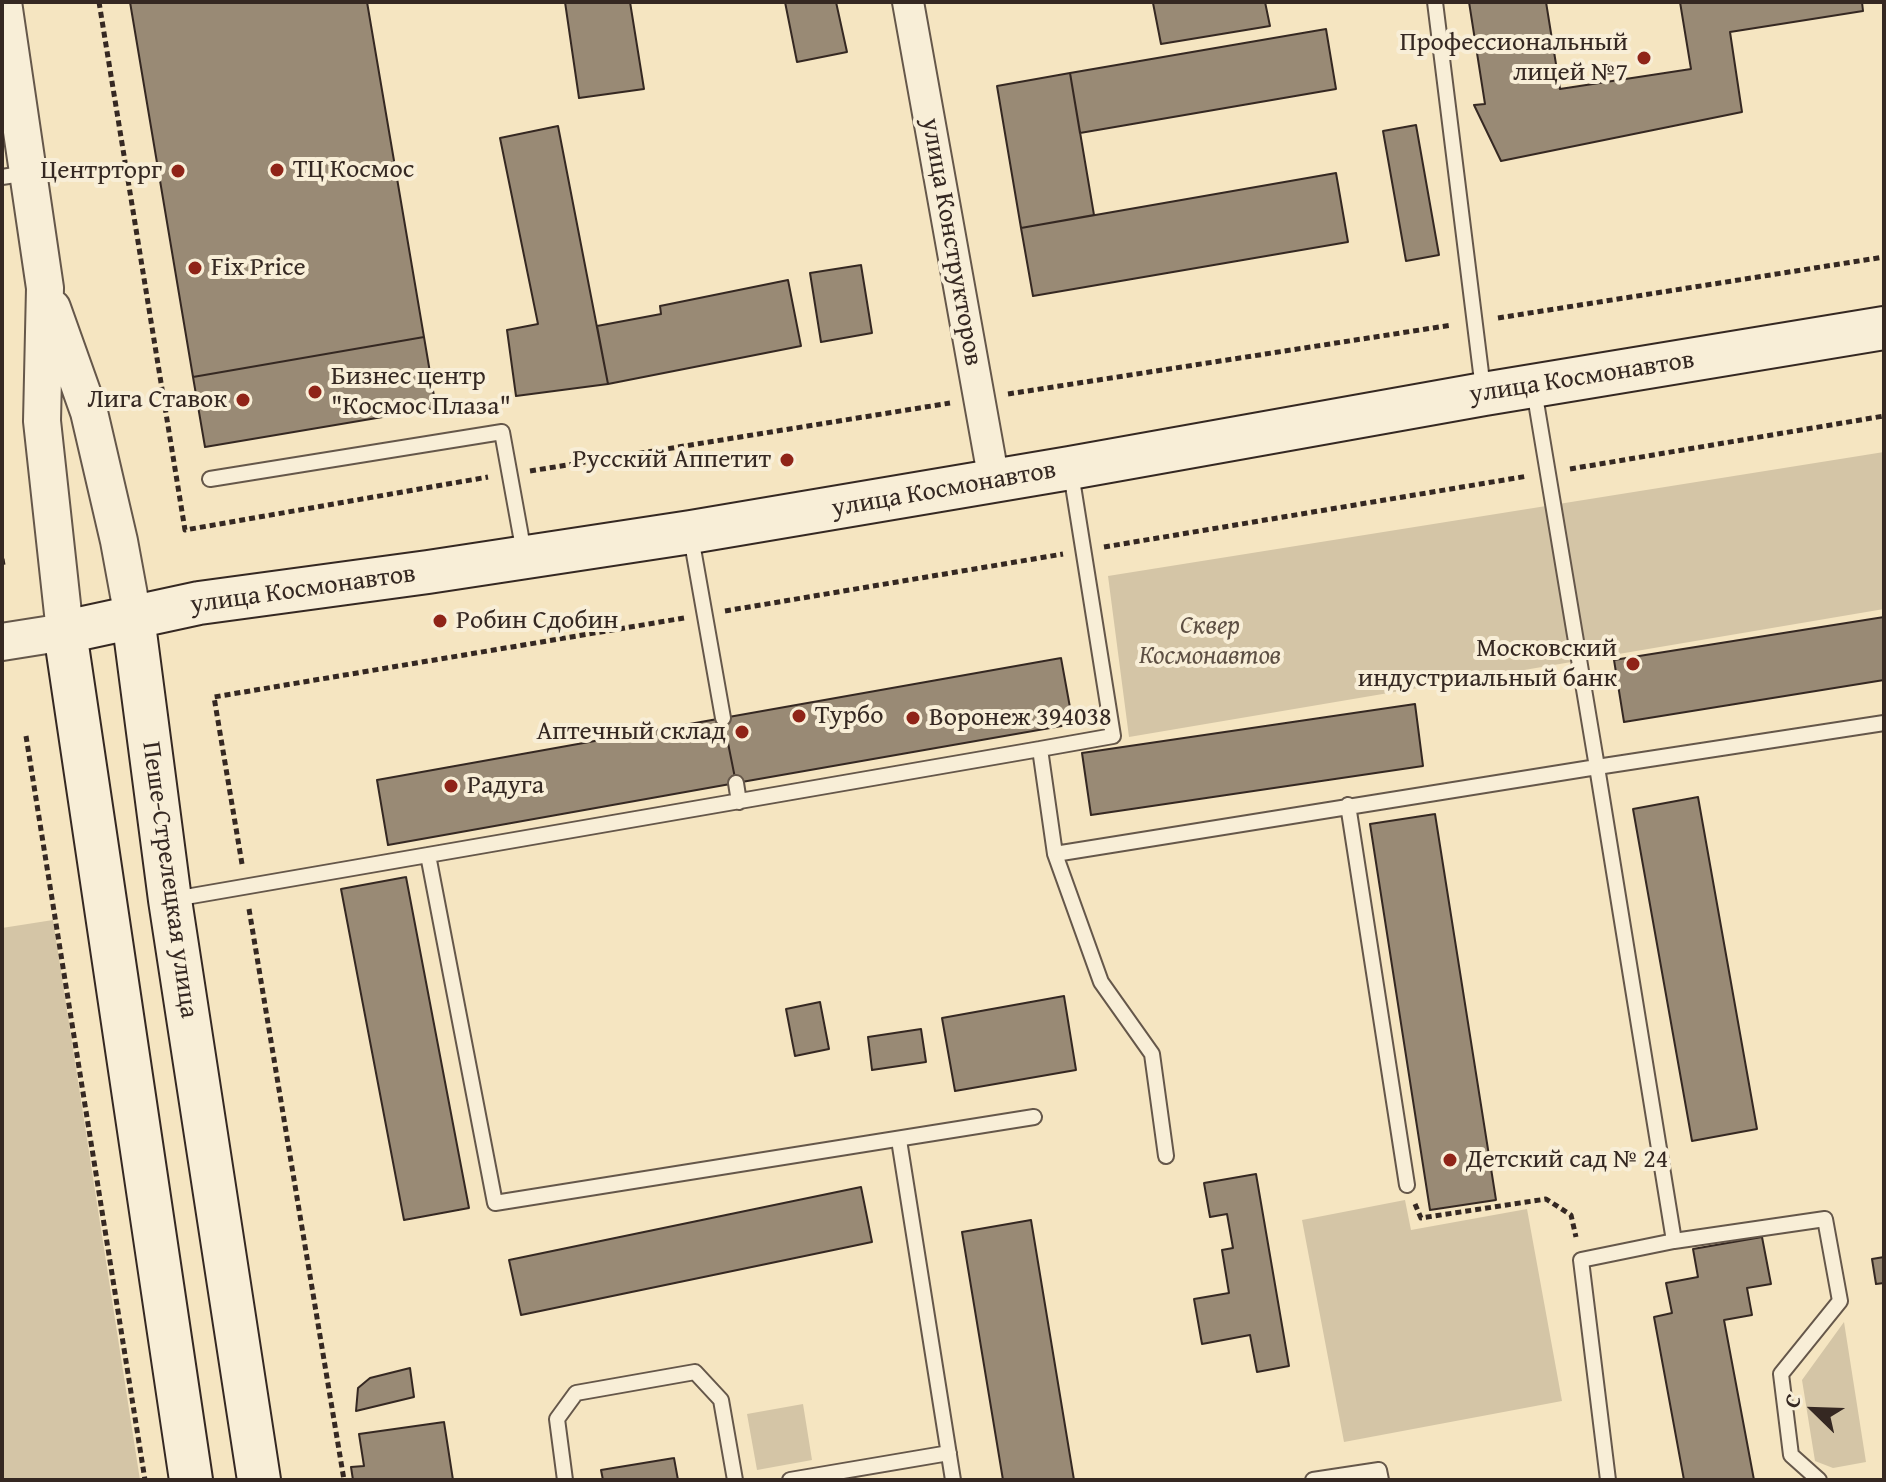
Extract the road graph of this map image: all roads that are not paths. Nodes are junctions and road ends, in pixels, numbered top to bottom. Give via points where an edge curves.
1 (3, 2) edge
2 (908, 2) edge
3 (1435, 2) edge
4 (15, 175) edge
5 (45, 288) junction
6 (1884, 328) edge
7 (1534, 385) junction
8 (1484, 394) junction
9 (1070, 468) junction
10 (210, 479) dead end
11 (994, 481) junction
12 (691, 532) junction
13 (525, 558) junction
14 (133, 617) junction
15 (65, 632) junction
16 (2, 642) edge
17 (723, 718) dead end
18 (1884, 723) edge
19 (1040, 749) junction
20 (1597, 767) junction
21 (736, 783) dead end
22 (739, 802) junction
23 (1348, 805) junction
24 (1055, 854) junction
25 (428, 855) junction
26 (170, 900) junction
27 (1034, 1117) dead end
28 (899, 1140) junction
29 (1166, 1156) dead end
30 (1407, 1185) road end
31 (1674, 1241) junction
32 (949, 1453) junction
33 (191, 1480) edge
34 (259, 1480) edge
35 (565, 1480) edge
36 (735, 1480) edge
37 (790, 1480) edge
38 (953, 1480) edge
39 (1313, 1480) edge
40 (1381, 1480) edge
41 (1608, 1480) edge
42 (1819, 1480) edge

1 - 4 street, Пеше-Стрелецкая улица
2 - 11 street, улица Конструкторов
3 - 8 lane
4 - 5 street, Пеше-Стрелецкая улица
5 - 14 street, Пеше-Стрелецкая улица via 89,412
5 - 15 street, Пеше-Стрелецкая улица via 42,421
6 - 7 main road, улица Космонавтов
7 - 8 main road, улица Космонавтов
7 - 20 lane
8 - 9 main road, улица Космонавтов
9 - 11 main road, улица Космонавтов
9 - 19 lane via 1113,736
10 - 13 lane via 502,432
11 - 12 main road, улица Космонавтов
12 - 13 main road, улица Космонавтов
12 - 17 lane
13 - 14 main road, улица Космонавтов via 199,603
14 - 15 main road, улица Космонавтов
14 - 26 main road, Пеше-Стрелецкая улица
15 - 16 street, улица Космонавтов
15 - 33 main road, Пеше-Стрелецкая улица
18 - 20 lane
19 - 22 lane
19 - 24 lane
20 - 23 lane
20 - 31 lane
21 - 22 lane
22 - 25 lane
23 - 24 lane
23 - 30 lane
24 - 29 lane via 1101,982 1152,1054
25 - 26 lane
25 - 28 lane via 495,1203
26 - 34 main road, Пеше-Стрелецкая улица
27 - 28 lane
28 - 32 lane
31 - 41 lane via 1581,1260
31 - 42 lane via 1825,1219 1840,1301 1781,1374 1791,1455
32 - 37 lane
32 - 38 lane
35 - 36 lane via 557,1419 576,1393 695,1372 721,1400
39 - 40 lane via 1379,1470

